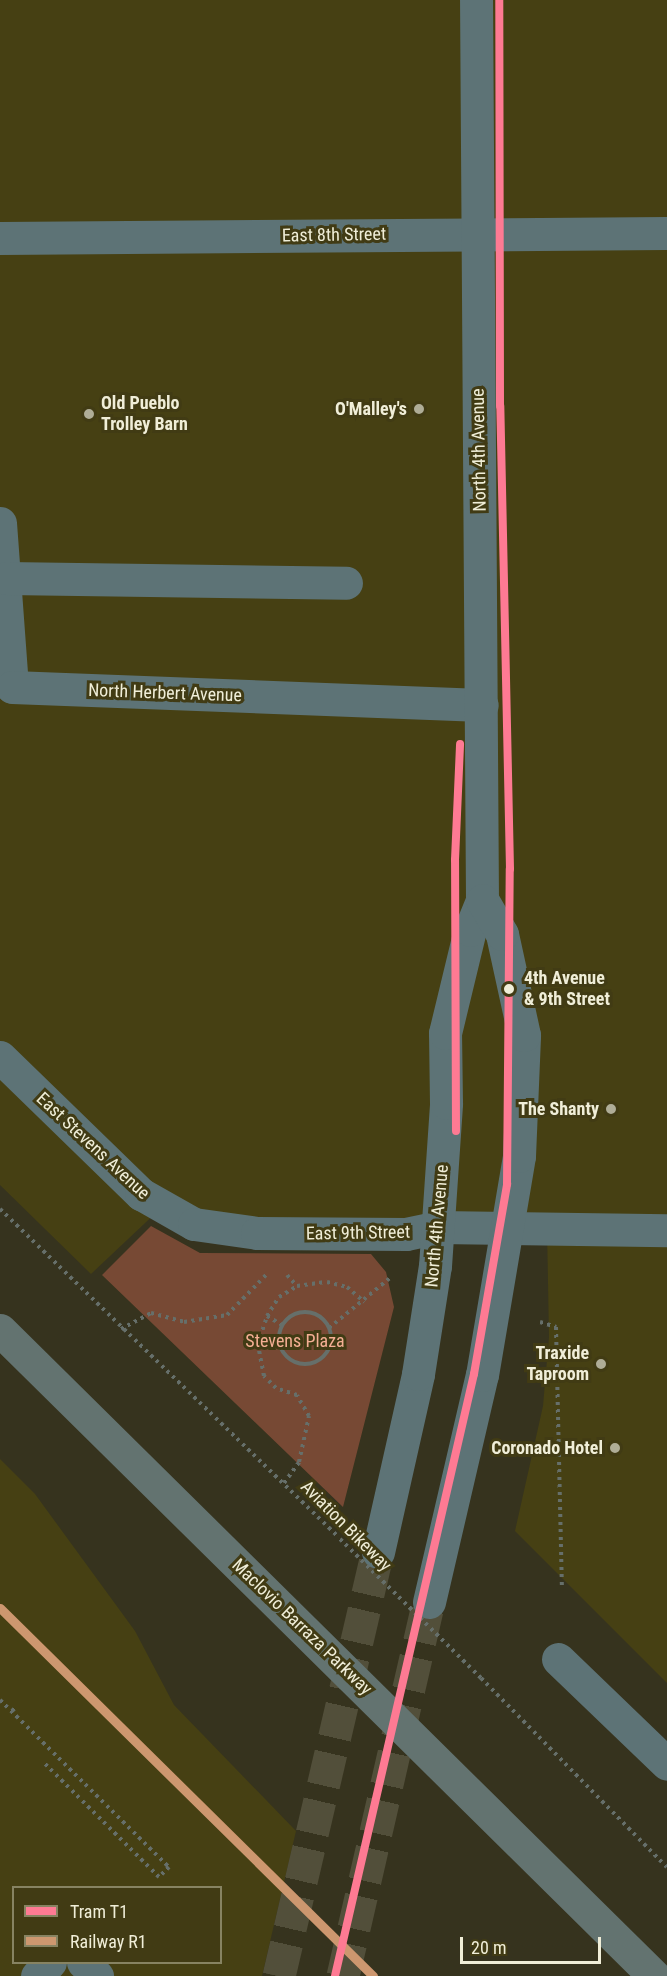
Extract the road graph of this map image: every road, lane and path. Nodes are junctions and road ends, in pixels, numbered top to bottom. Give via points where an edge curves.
1 (476, 0) edge
2 (478, 232) junction
3 (667, 233) edge
4 (0, 238) edge
5 (0, 523) edge
6 (6, 578) junction
7 (346, 583) dead end
8 (482, 705) junction
9 (482, 900) junction
10 (0, 1057) edge
11 (0, 1209) edge
12 (194, 1224) joint
13 (438, 1227) junction
14 (509, 1229) junction
15 (667, 1230) edge
16 (299, 1233) junction
17 (398, 1269) dead end
18 (364, 1302) junction
19 (267, 1316) junction
20 (540, 1322) dead end
21 (282, 1324) junction
22 (329, 1328) junction
23 (121, 1329) junction
24 (0, 1330) edge
25 (284, 1484) junction
26 (378, 1552) tunnel mouth
27 (562, 1587) dead end
28 (429, 1602) tunnel mouth
29 (558, 1659) dead end
30 (0, 1700) edge
31 (17, 1706) dead end
32 (12, 1711) junction
33 (43, 1762) dead end
34 (667, 1764) edge
35 (667, 1867) edge
36 (48, 1964) edge
37 (85, 1964) edge
38 (37, 1976) edge
39 (97, 1976) edge
40 (654, 1976) edge

1 - 2 street, North 4th Avenue
2 - 3 street, East 8th Street
2 - 4 street, East 8th Street
2 - 8 street, North 4th Avenue
5 - 6 street, North Herbert Avenue
6 - 7 street
6 - 8 street, North Herbert Avenue via 12,687
8 - 9 street, North 4th Avenue
9 - 13 street, North 4th Avenue via 470,930 445,1033
9 - 14 street via 502,933 524,1035 519,1156
10 - 12 street, East Stevens Avenue via 141,1194
11 - 23 path, Aviation Bikeway
12 - 16 street, East 9th Street via 238,1233
13 - 14 street, East 9th Street
13 - 16 street, East 9th Street via 406,1234
13 - 26 street, North 4th Avenue via 418,1374
14 - 15 street, East 9th Street
14 - 28 street via 482,1375
16 - 23 path via 227,1315 184,1322 151,1313
17 - 18 path
18 - 19 path via 346,1287 327,1282 297,1286 279,1296
18 - 22 path
19 - 21 path
19 - 25 path via 258,1344 264,1376 276,1388 297,1395 309,1416 299,1462
20 - 27 path via 556,1327
21 - 22 path via 302,1311 319,1315
21 - 22 path via 282,1351 305,1364 328,1352
23 - 25 path, Aviation Bikeway
24 - 40 main road, Maclovio Barraza Parkway
25 - 35 path, Aviation Bikeway, bridge
29 - 34 street
30 - 32 path
31 - 32 path
32 - 33 path via 169,1867 159,1877
36 - 38 street
37 - 39 street

